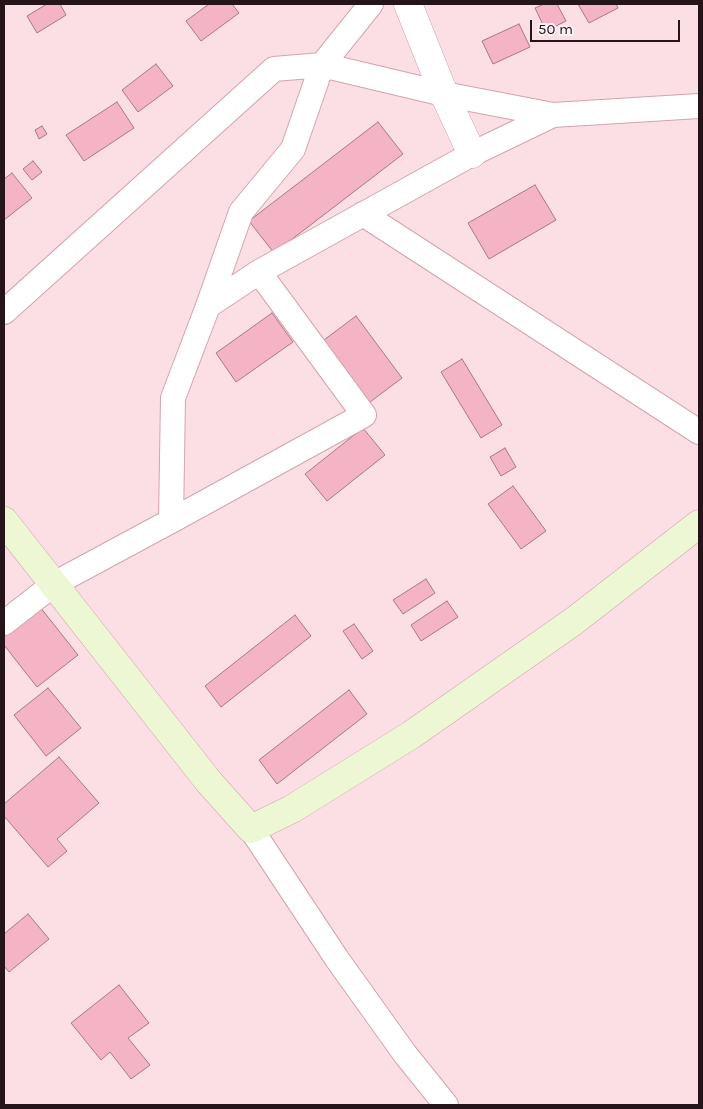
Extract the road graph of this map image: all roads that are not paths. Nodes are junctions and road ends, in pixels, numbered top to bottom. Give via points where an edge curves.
1 (371, 4) edge
2 (408, 4) edge
3 (322, 64) junction
4 (444, 94) junction
5 (699, 106) edge
6 (553, 115) junction
7 (472, 154) junction
8 (364, 214) junction
9 (259, 272) junction
10 (208, 306) junction
11 (4, 312) edge
12 (699, 432) edge
13 (4, 521) edge
14 (172, 522) junction
15 (699, 524) edge
16 (54, 584) junction
17 (4, 623) edge
18 (251, 830) junction
19 (446, 1105) edge

1 - 3 street
2 - 4 street
3 - 4 street
3 - 10 street via 293,149 242,212
3 - 11 street via 274,69
4 - 6 street
4 - 7 street
5 - 6 street
6 - 7 street
7 - 8 street
8 - 9 street
8 - 12 street
9 - 10 street
9 - 14 street via 364,415
10 - 14 street via 173,398
13 - 16 main road
14 - 16 street
15 - 18 main road via 574,621 411,735 292,809
16 - 17 street
16 - 18 main road via 209,782
18 - 19 street via 337,959

